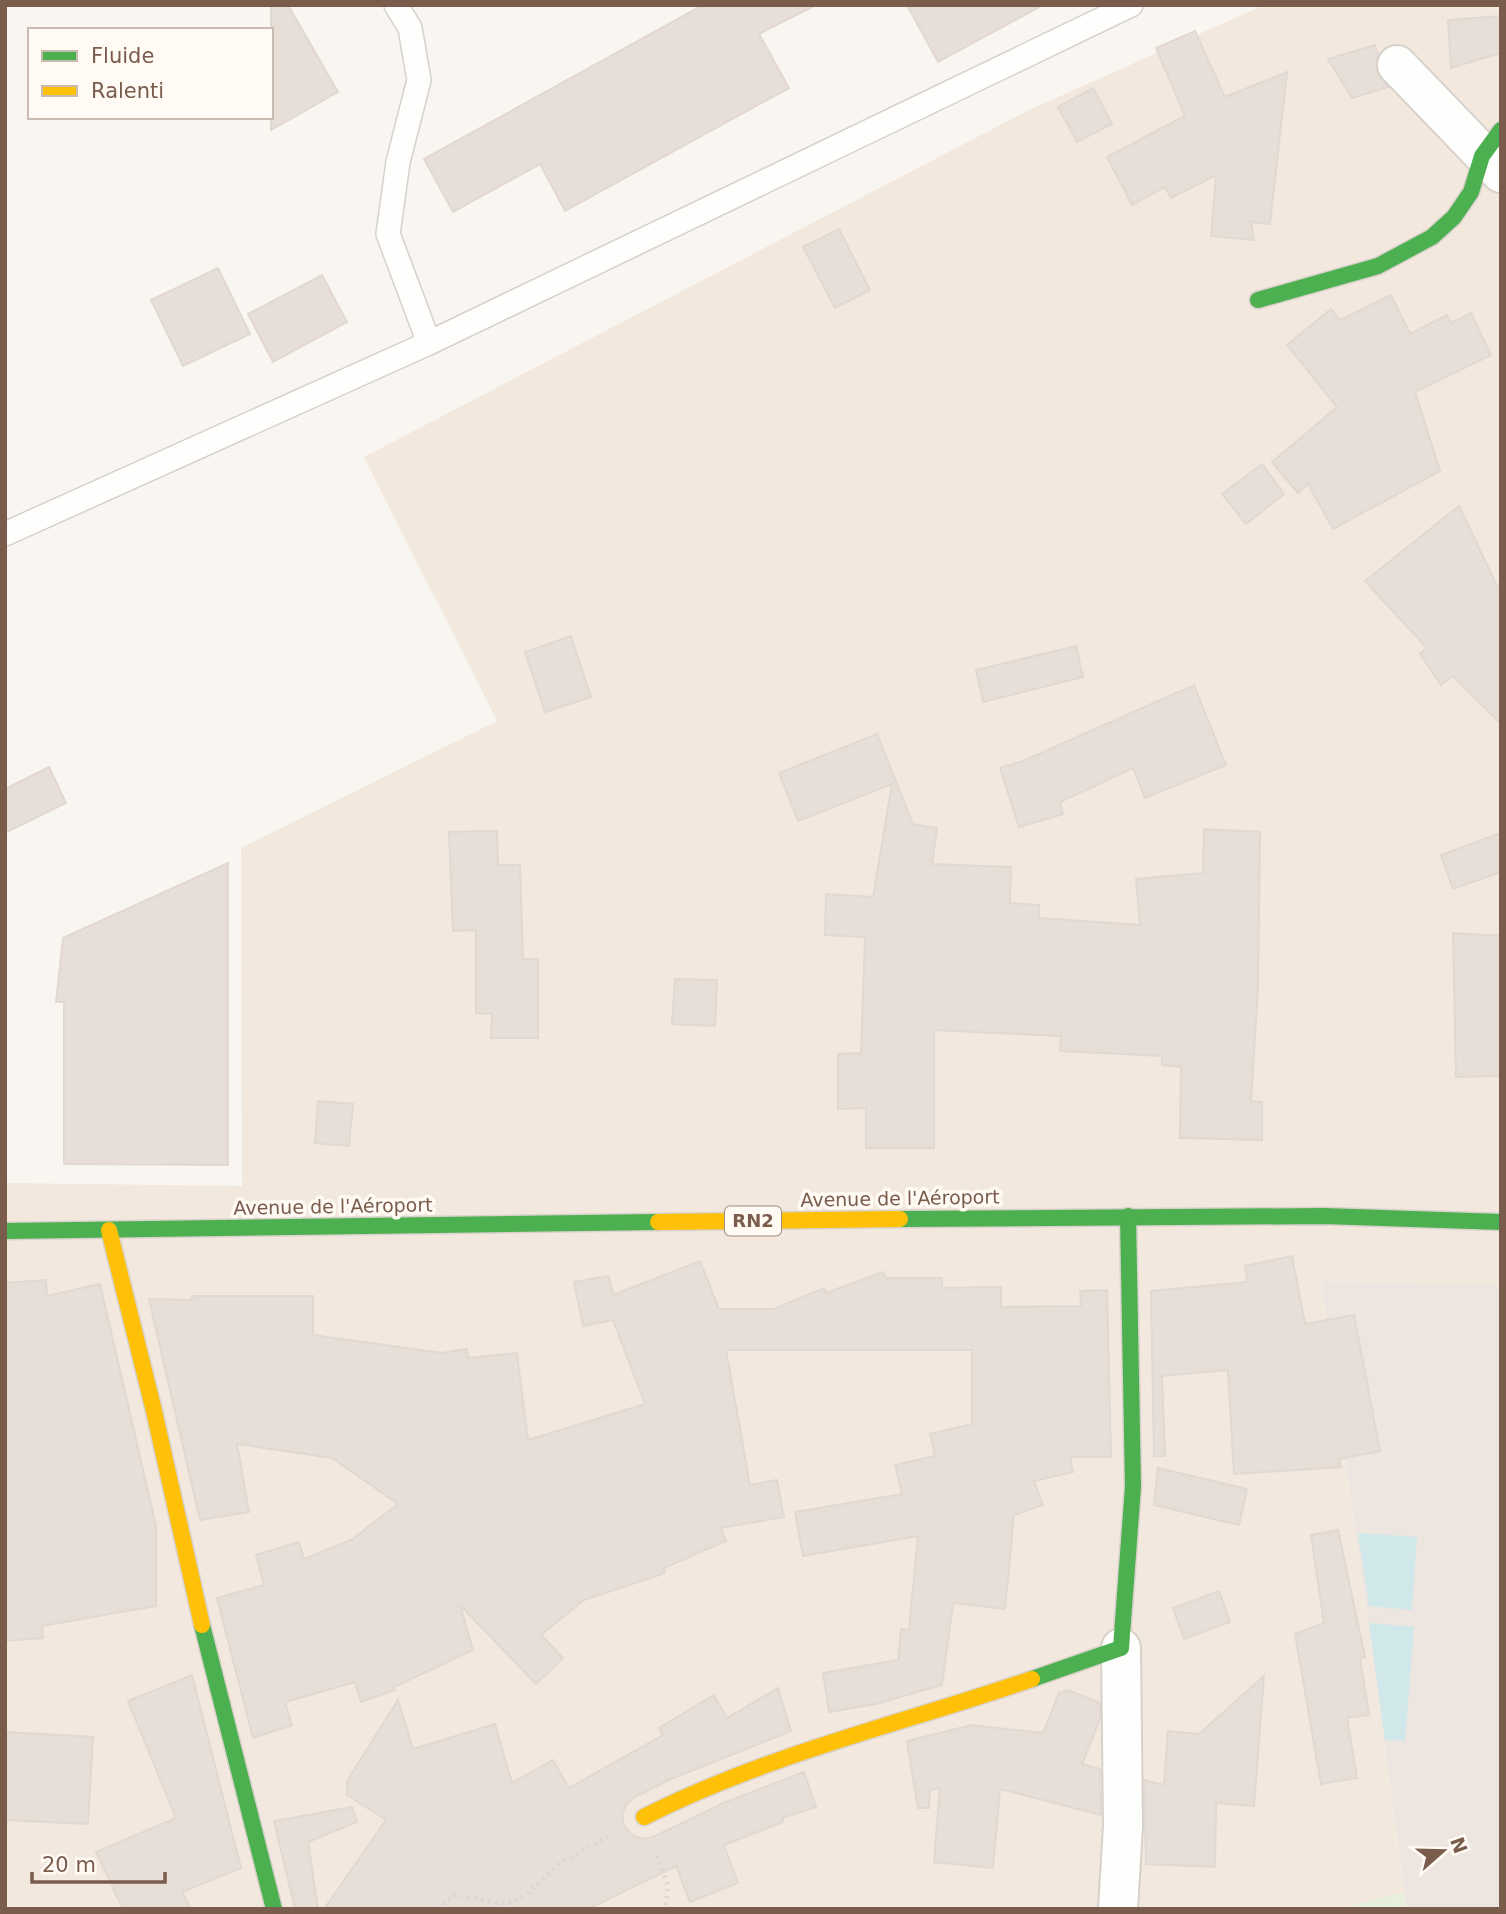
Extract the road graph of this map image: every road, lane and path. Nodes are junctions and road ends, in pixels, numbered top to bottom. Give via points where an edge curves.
1 (396, 5) edge
2 (1130, 5) edge
3 (1397, 65) dead end
4 (1495, 153) edge
5 (1258, 300) dead end
6 (429, 343) junction
7 (5, 534) edge
8 (1128, 1216) junction
9 (1501, 1222) edge
10 (108, 1230) junction
11 (5, 1231) edge
12 (1121, 1648) junction
13 (644, 1817) junction
14 (274, 1909) edge
15 (438, 1909) edge
16 (664, 1909) edge
17 (1118, 1909) edge

1 - 6 lane via 410,28 419,80 398,162 388,234
2 - 6 lane
3 - 4 street
4 - 5 main road via 1448,223 1422,247 1394,260
6 - 7 lane
8 - 9 main road, Avenue de l'Aéroport / RN2
8 - 10 main road, Avenue de l'Aéroport / RN2
8 - 12 main road via 1133,1487
10 - 11 main road, Avenue de l'Aéroport / RN2
10 - 14 main road via 195,1601
12 - 13 main road via 951,1706 831,1739 748,1769
12 - 17 street via 1123,1826
13 - 15 path via 559,1863 526,1895 507,1904 454,1895
13 - 16 path via 668,1886

